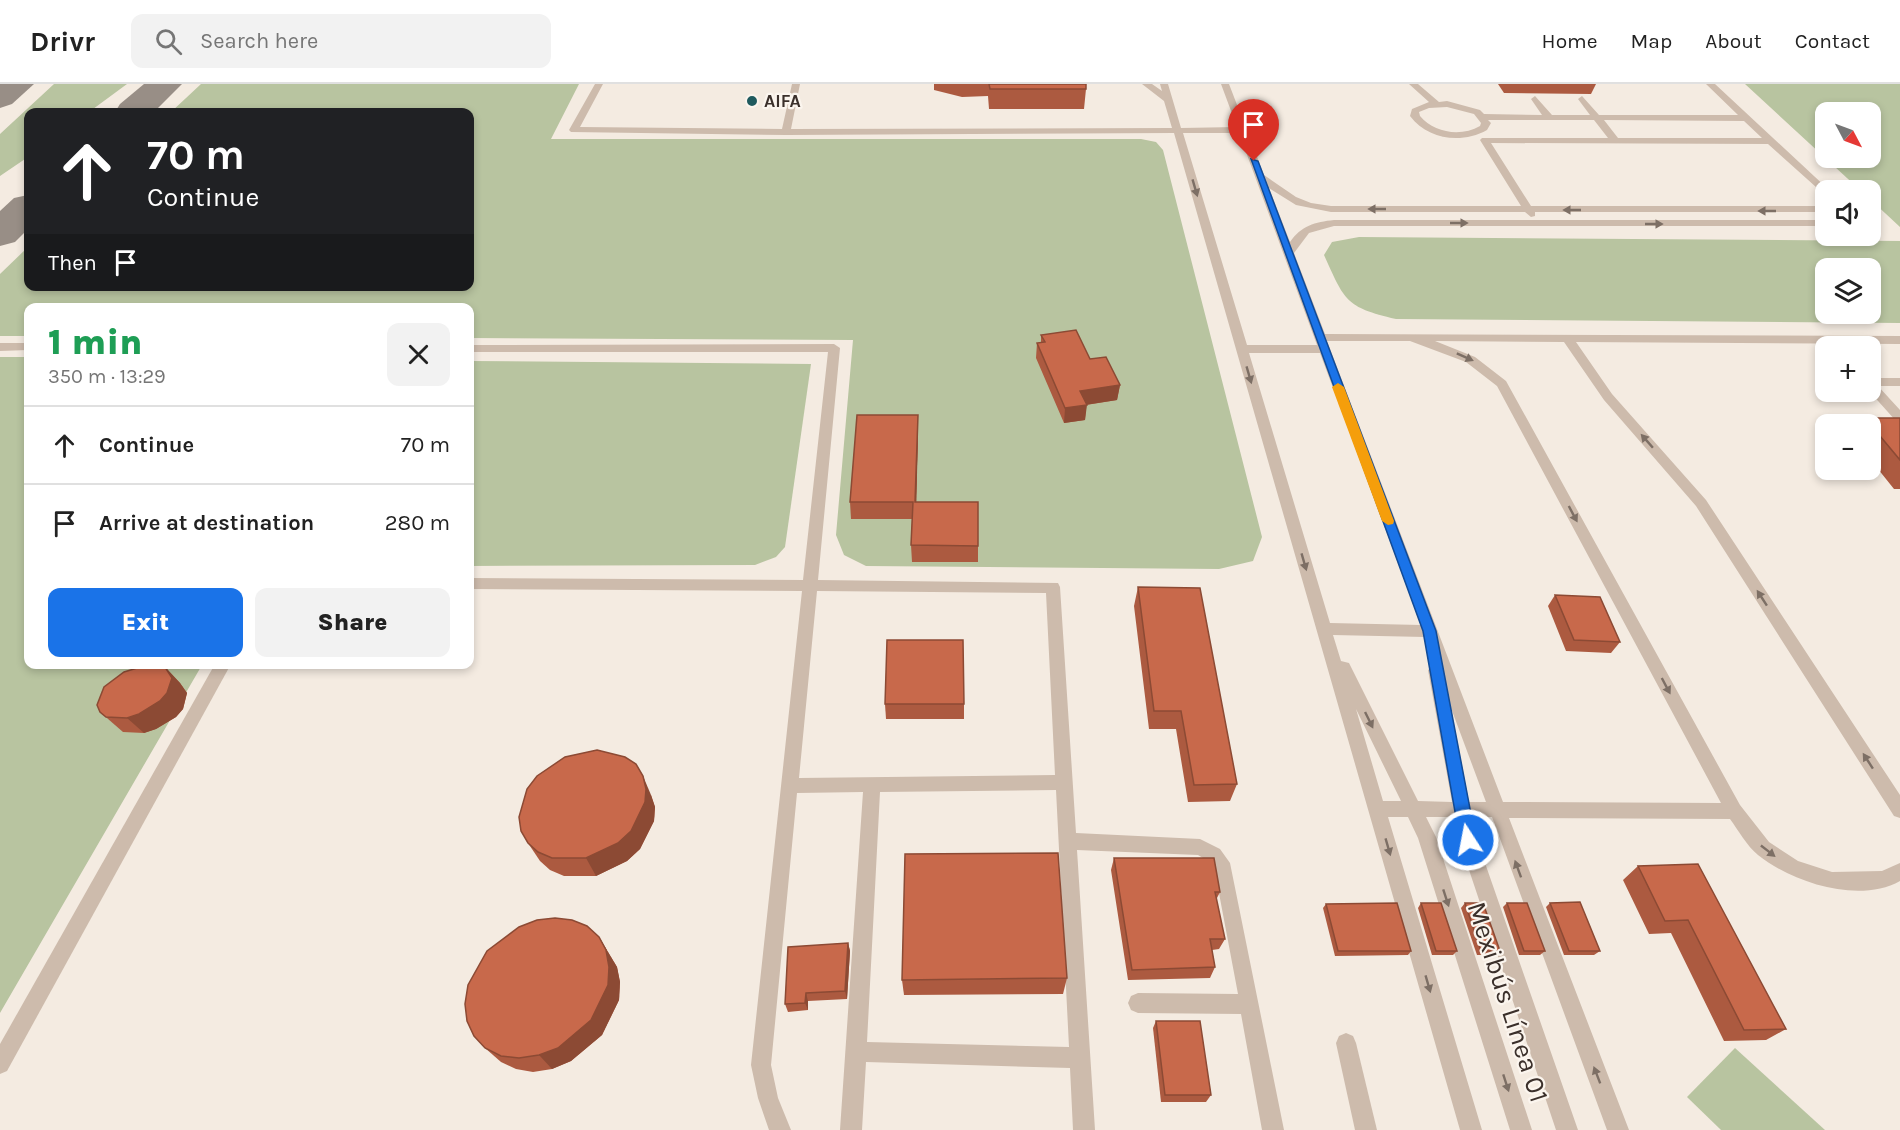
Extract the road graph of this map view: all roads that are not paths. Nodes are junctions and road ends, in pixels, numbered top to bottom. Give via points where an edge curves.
1 (599, 84) edge
2 (796, 84) edge
3 (1146, 84) edge
4 (1164, 84) edge
5 (1225, 84) edge
6 (1413, 84) edge
7 (1710, 84) edge
8 (1168, 99) junction
9 (1535, 99) dead end
10 (1582, 99) dead end
11 (1436, 104) junction
12 (1483, 117) junction
13 (1549, 117) junction
14 (1597, 118) junction
15 (1746, 118) junction
16 (1242, 130) junction
17 (786, 132) junction
18 (1178, 132) junction
19 (1470, 134) junction
20 (1485, 141) junction
21 (1616, 141) junction
22 (1769, 141) junction
23 (1259, 176) junction
24 (1815, 184) edge
25 (1528, 209) junction
26 (1815, 209) edge
27 (1815, 223) edge
28 (1537, 224) junction
29 (1288, 254) junction
30 (1410, 337) junction
31 (1567, 338) junction
32 (1900, 340) edge
33 (1881, 341) edge
34 (1322, 343) junction
35 (1815, 343) edge
36 (0, 347) edge
37 (24, 347) edge
38 (474, 348) edge
39 (1242, 349) junction
40 (1900, 382) edge
41 (1881, 383) edge
42 (1881, 396) edge
43 (1900, 418) edge
44 (474, 583) edge
45 (811, 585) junction
46 (1324, 630) junction
47 (1430, 631) junction
48 (220, 669) edge
49 (1065, 782) junction
50 (872, 785) junction
51 (790, 786) junction
52 (1377, 809) junction
53 (1413, 810) junction
54 (1900, 810) edge
55 (1462, 811) junction
56 (1734, 811) junction
57 (1497, 812) junction
58 (1068, 841) junction
59 (1900, 871) edge
60 (1137, 1003) dead end
61 (1250, 1004) junction
62 (1346, 1043) dead end
63 (856, 1052) junction
64 (1082, 1058) junction
65 (0, 1064) edge
66 (780, 1130) edge
67 (851, 1130) edge
68 (1084, 1130) edge
69 (1274, 1130) edge
70 (1366, 1130) edge
71 (1471, 1130) edge
72 (1521, 1130) edge
73 (1567, 1130) edge
74 (1618, 1130) edge

1 - 17 street via 574,130
2 - 17 street
3 - 8 street
4 - 8 street
5 - 16 street
6 - 11 street
7 - 15 street
8 - 18 street
9 - 13 street
10 - 14 street
11 - 12 street via 1457,105
11 - 19 street via 1415,111 1418,121 1446,134
12 - 13 street
12 - 19 street via 1484,128
13 - 14 street
14 - 15 street
14 - 21 street
15 - 22 street
16 - 18 street
16 - 23 street
17 - 18 street
18 -> 39 street
19 - 20 street
20 - 21 street
20 - 25 street
21 - 22 street
22 - 24 street
25 -> 23 street via 1310,207 1293,201
23 - 29 street
26 -> 25 street
25 - 28 street
28 -> 27 street
29 -> 28 street via 1301,232 1314,225
29 - 34 street
30 - 31 street
30 - 34 street
30 -> 56 street via 1463,355 1486,367 1502,384
31 - 35 street
54 -> 31 street via 1701,502 1608,398
32 - 33 street
34 - 39 street
34 - 47 street
36 - 37 street
38 - 45 street via 834,348
39 -> 46 street
40 - 41 street
42 - 43 street
44 - 45 street
45 - 49 street via 1053,587
45 - 51 street
46 - 47 street
46 - 52 street
46 -> 53 street, Mexibús Línea 01
47 - 55 street, Mexibús Línea 01
47 - 57 street
48 - 65 street
49 - 50 street
49 - 58 street
50 - 51 street
50 - 63 street
51 - 66 street via 761,1065
52 - 53 street
52 -> 71 street
53 - 55 street
53 -> 72 street, Mexibús Línea 01 via 1427,837
55 - 57 street
55 - 73 street, Mexibús Línea 01 via 1468,840
56 - 57 street
56 -> 59 street via 1763,848 1793,868 1832,881 1884,880
74 -> 57 street
58 - 61 street via 1200,847 1214,855 1224,869
58 - 64 street
60 - 61 street
61 - 69 street
62 - 70 street
63 - 64 street
63 - 67 street
64 - 68 street

